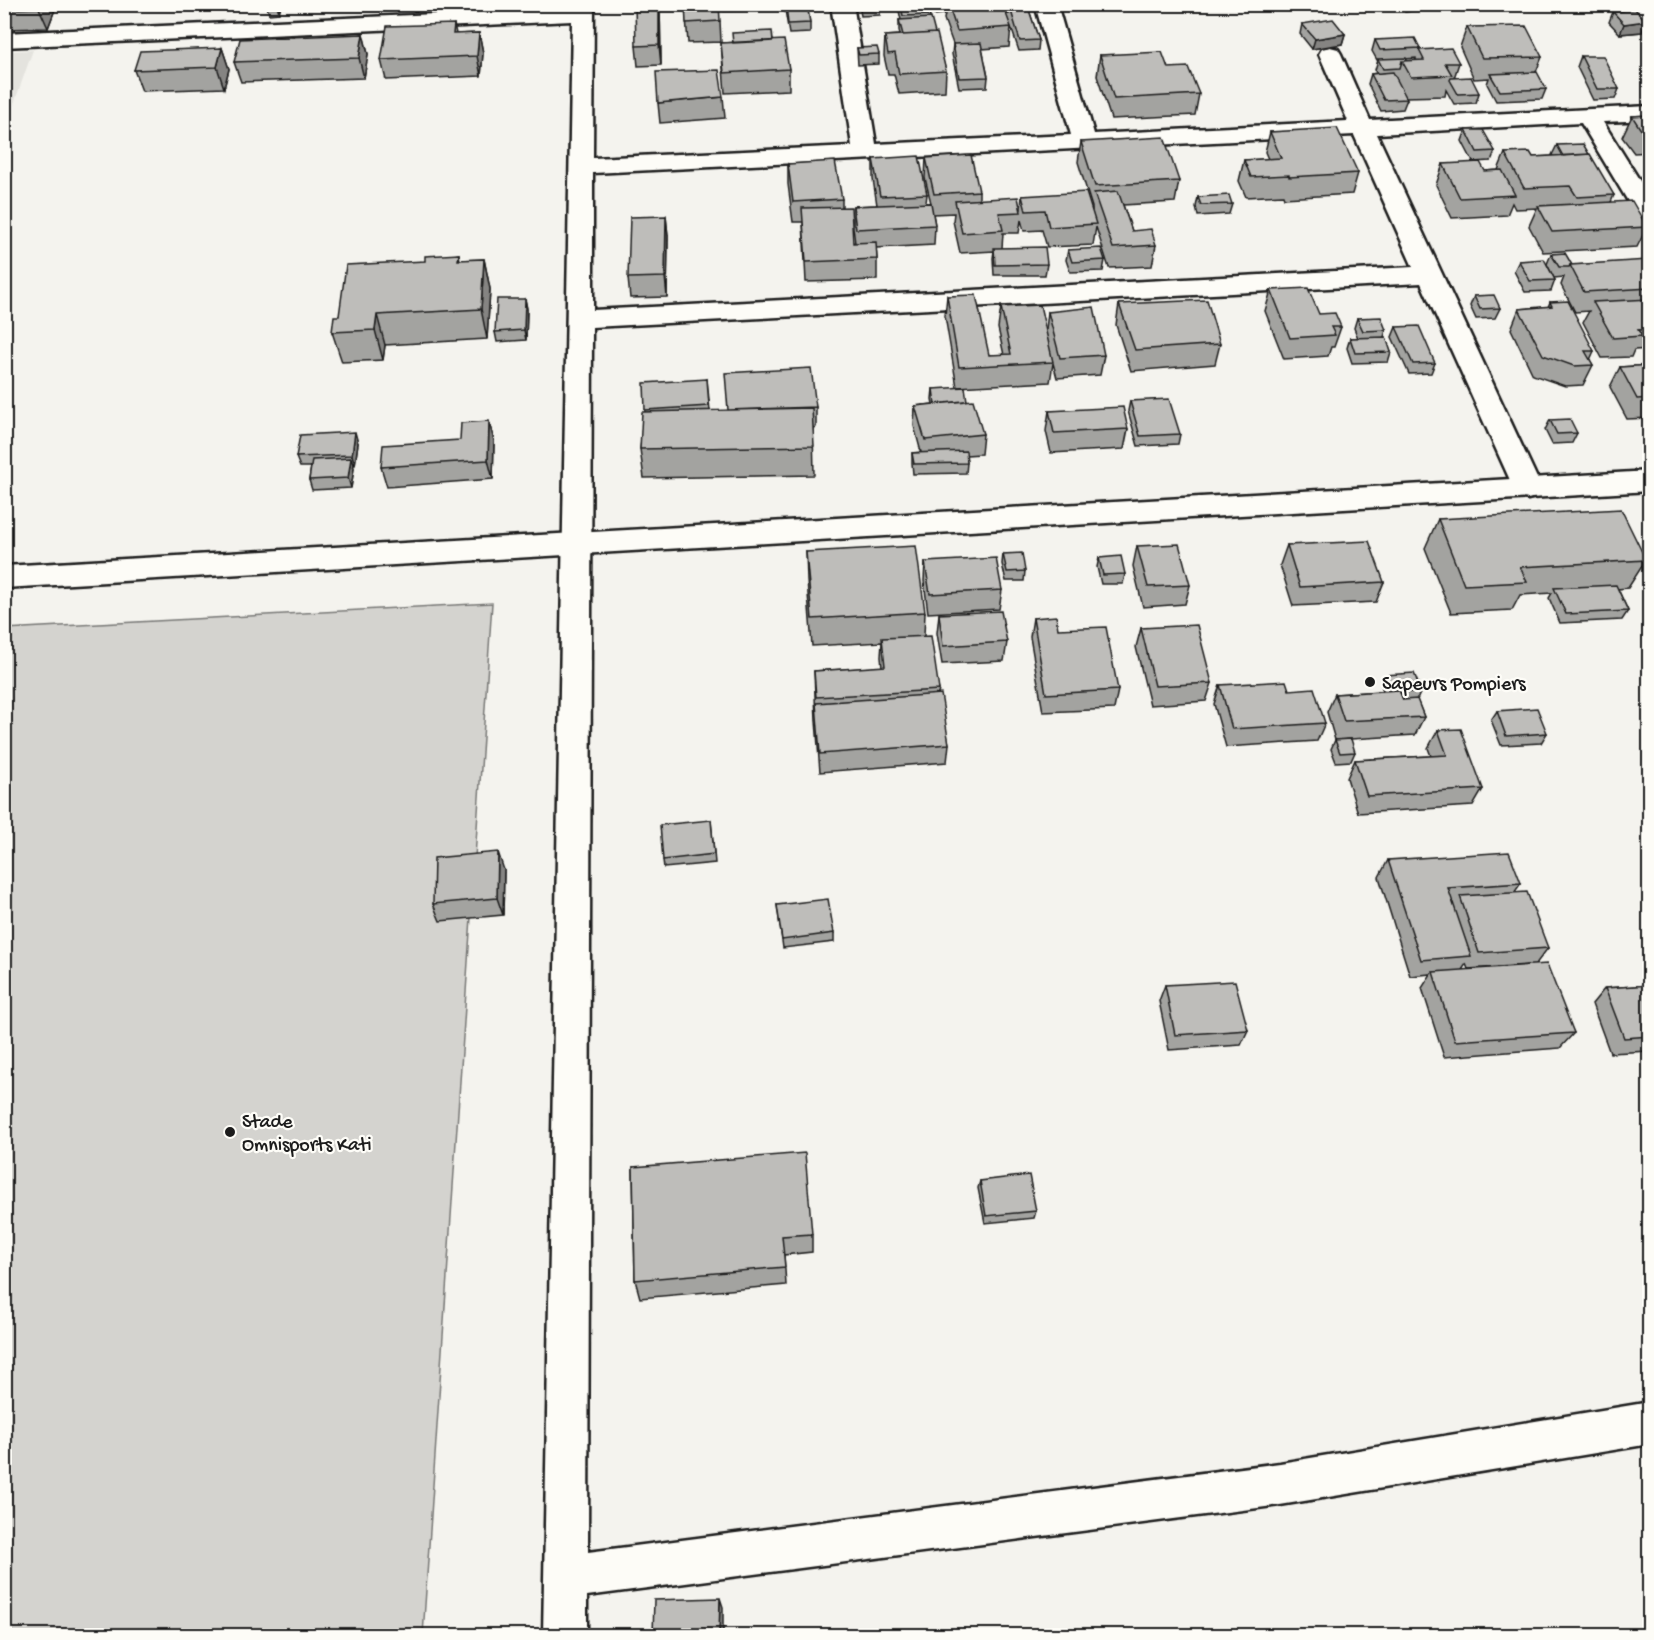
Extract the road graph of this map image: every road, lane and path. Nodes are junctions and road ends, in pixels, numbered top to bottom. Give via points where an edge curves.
1 (842, 4) edge
2 (1046, 4) edge
3 (583, 9) edge
4 (4, 40) edge
5 (1330, 54) dead end
6 (1650, 113) edge
7 (1588, 116) junction
8 (1362, 127) junction
9 (1084, 141) junction
10 (865, 152) junction
11 (582, 166) junction
12 (1650, 218) edge
13 (1429, 274) junction
14 (580, 319) junction
15 (1650, 481) edge
16 (1527, 489) junction
17 (577, 544) junction
18 (4, 577) edge
19 (1650, 1424) edge
20 (565, 1577) junction
21 (564, 1635) edge

1 - 10 street
2 - 9 street
3 - 4 street
3 - 11 street
5 - 8 street
6 - 7 street
7 - 8 street
7 - 12 street
8 - 9 street
8 - 13 street
9 - 10 street
10 - 11 street
11 - 14 street
13 - 14 street
13 - 16 street
14 - 17 street
15 - 16 street
16 - 17 street
17 - 18 street
17 - 20 street
19 - 20 street via 1280,1484
20 - 21 street

